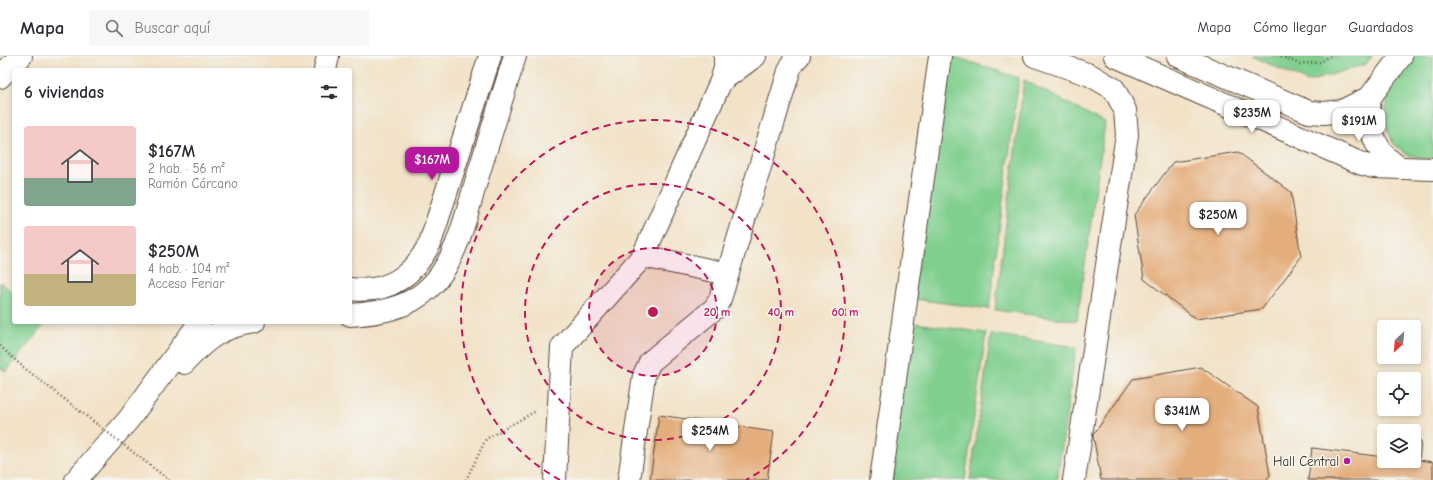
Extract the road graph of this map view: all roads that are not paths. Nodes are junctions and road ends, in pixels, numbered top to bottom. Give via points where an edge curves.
1 (21, 56) edge
2 (328, 56) edge
3 (490, 56) edge
4 (515, 56) edge
5 (725, 56) edge
6 (755, 56) edge
7 (799, 56) edge
8 (940, 56) edge
9 (1035, 56) edge
10 (1115, 56) edge
11 (1178, 56) edge
12 (1401, 56) edge
13 (325, 68) edge
14 (0, 77) edge
15 (721, 81) junction
16 (1370, 97) junction
17 (1399, 168) junction
18 (1433, 170) edge
19 (643, 256) junction
20 (728, 274) junction
21 (352, 289) edge
22 (352, 315) edge
23 (199, 324) edge
24 (244, 324) edge
25 (158, 380) junction
26 (76, 480) edge
27 (555, 480) edge
28 (629, 480) edge
29 (880, 480) edge
30 (1074, 480) edge

1 - 14 main road
2 - 13 main road
3 - 21 main road via 430,243 424,254 409,272 388,286 375,290
4 - 22 main road via 459,235 446,267 428,289 408,303 384,311
5 - 15 main road
6 - 15 main road
7 - 20 main road via 789,70
8 - 29 main road
9 - 30 main road via 1090,75 1114,89 1125,110 1127,135
10 - 17 main road via 1362,164
11 - 16 main road via 1309,112 1342,111
12 - 16 main road
15 - 19 main road
16 - 17 main road via 1368,109 1371,129 1384,155
17 - 18 main road
19 - 20 main road
19 - 27 main road via 562,347
20 - 28 main road via 715,308 650,362 644,376
23 - 25 main road
24 - 25 main road via 216,334 184,364
25 - 26 main road

